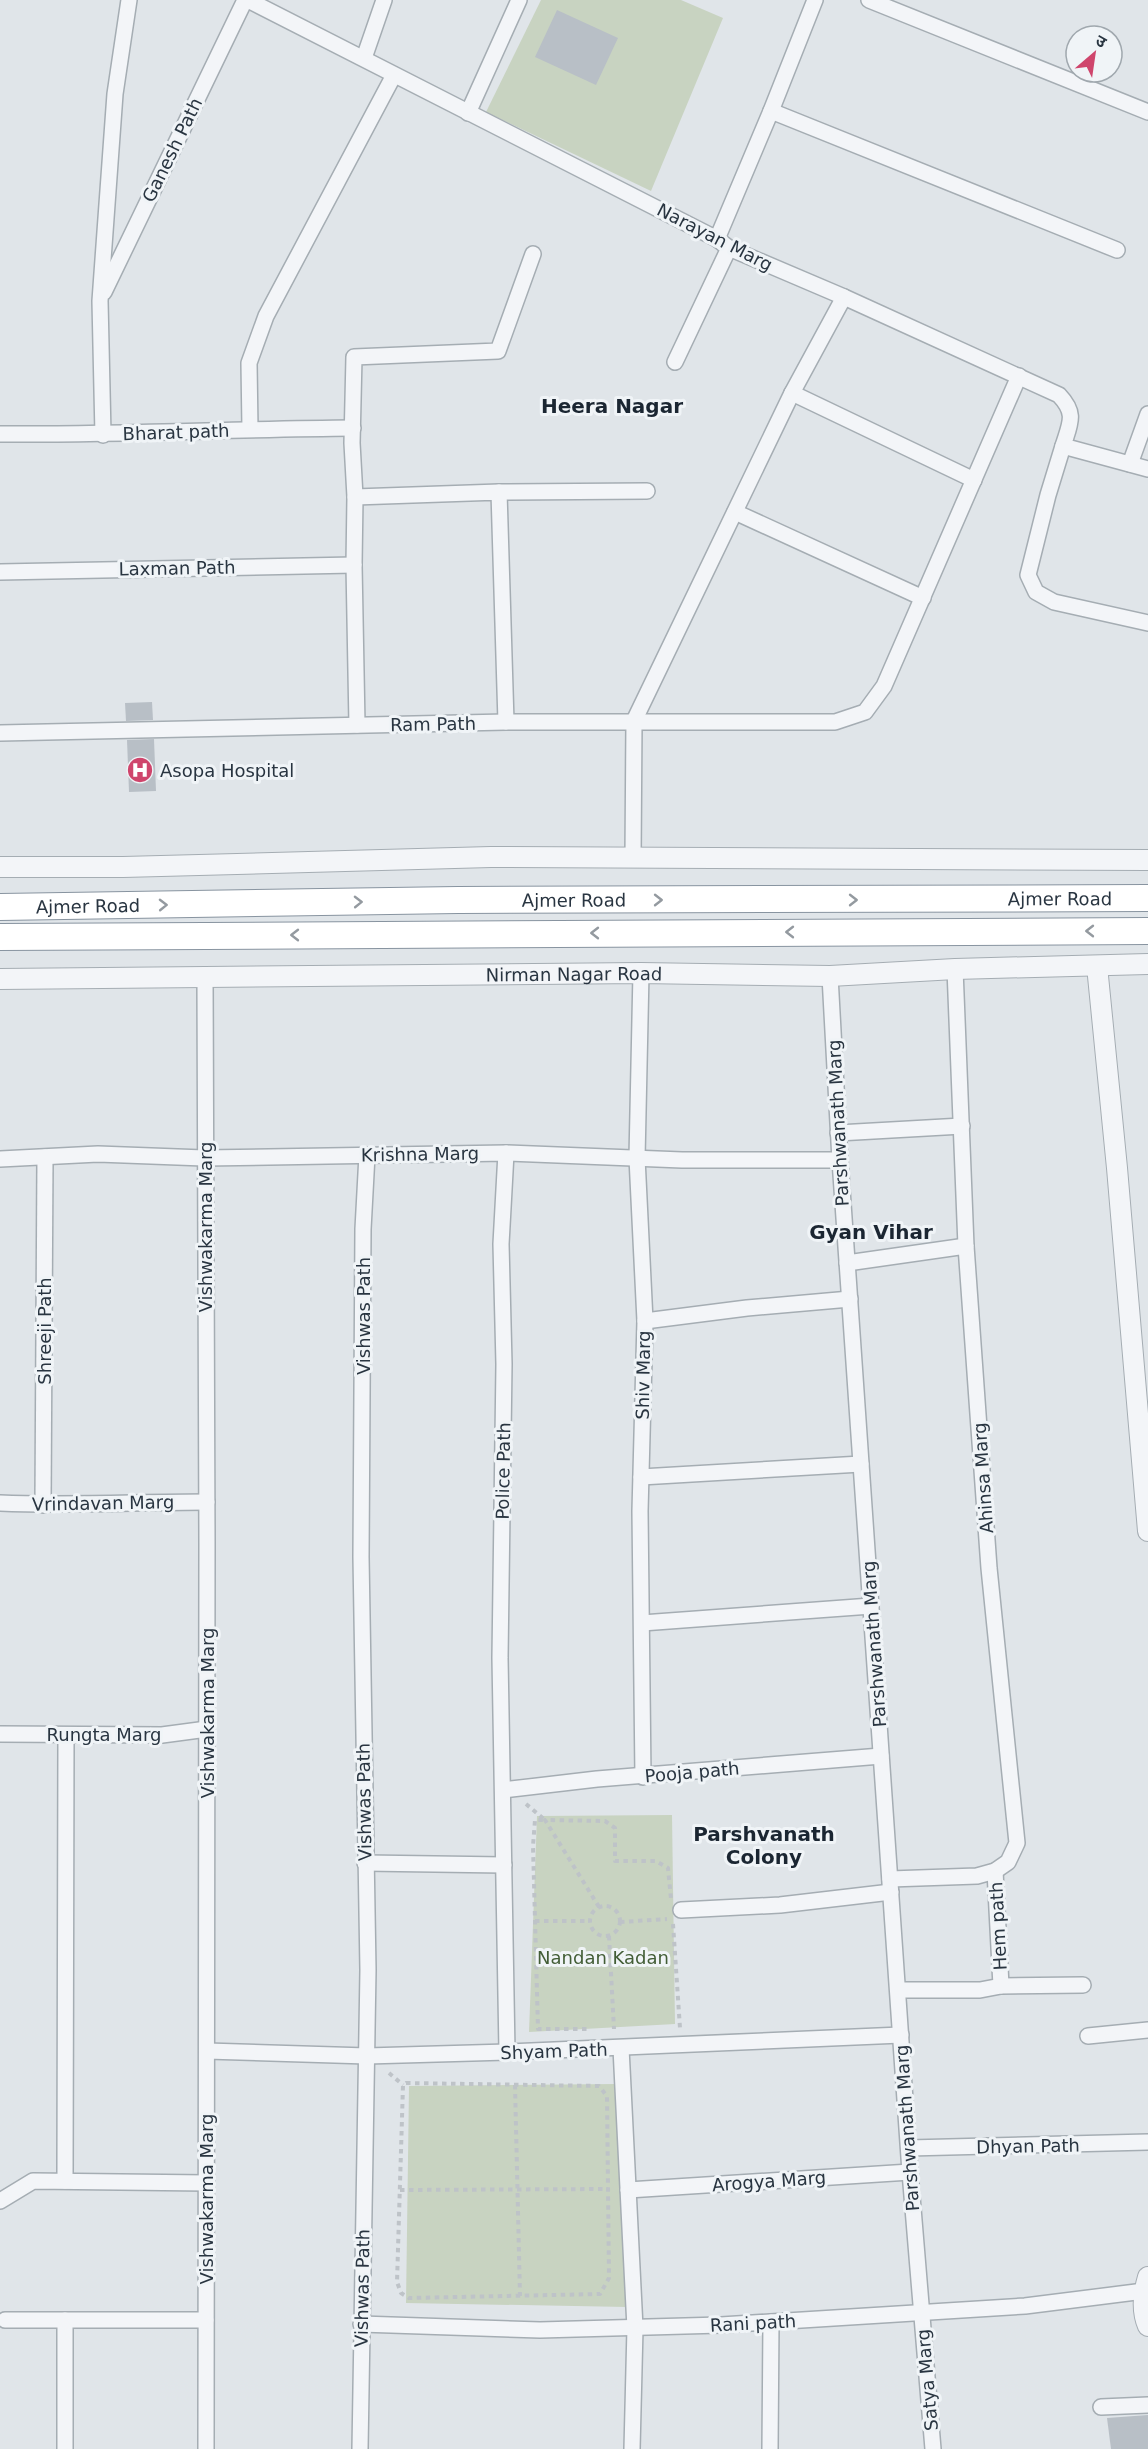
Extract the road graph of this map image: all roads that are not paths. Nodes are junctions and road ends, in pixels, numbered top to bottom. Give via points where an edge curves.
1 (129, 0) edge
2 (246, 0) edge
3 (384, 0) edge
4 (519, 0) edge
5 (815, 0) edge
6 (869, 0) edge
7 (364, 58) junction
8 (394, 75) junction
9 (771, 111) junction
10 (1148, 112) edge
11 (468, 113) junction
12 (723, 243) junction
13 (1117, 250) dead end
14 (533, 254) dead end
15 (844, 297) junction
16 (100, 300) junction
17 (675, 362) dead end
18 (1019, 376) junction
19 (792, 393) junction
20 (1148, 414) edge
21 (352, 428) junction
22 (250, 429) junction
23 (0, 434) edge
24 (103, 435) junction
25 (1063, 446) junction
26 (1130, 464) junction
27 (1148, 469) edge
28 (974, 480) junction
29 (647, 491) dead end
30 (500, 492) junction
31 (355, 497) junction
32 (735, 512) junction
33 (354, 565) junction
34 (0, 572) edge
35 (922, 598) junction
36 (1148, 623) edge
37 (634, 721) junction
38 (506, 722) junction
39 (357, 725) junction
40 (0, 733) edge
41 (633, 858) junction
42 (1148, 860) edge
43 (0, 867) edge
44 (1148, 898) edge
45 (0, 907) edge
46 (1148, 931) edge
47 (0, 937) edge
48 (1148, 964) edge
49 (1097, 966) junction
50 (955, 969) junction
51 (640, 972) junction
52 (205, 976) junction
53 (830, 976) junction
54 (0, 979) edge
55 (962, 1126) junction
56 (838, 1133) junction
57 (506, 1153) junction
58 (367, 1155) junction
59 (45, 1157) junction
60 (204, 1158) junction
61 (637, 1158) junction
62 (0, 1159) edge
63 (840, 1160) junction
64 (966, 1246) junction
65 (847, 1263) junction
66 (850, 1299) junction
67 (645, 1320) junction
68 (861, 1464) junction
69 (641, 1477) junction
70 (207, 1502) junction
71 (0, 1503) edge
72 (43, 1505) junction
73 (1148, 1531) edge
74 (871, 1606) junction
75 (642, 1623) junction
76 (207, 1730) junction
77 (0, 1734) edge
78 (66, 1735) junction
79 (881, 1756) junction
80 (643, 1777) junction
81 (506, 1790) junction
82 (365, 1863) junction
83 (504, 1864) junction
84 (995, 1871) junction
85 (891, 1886) junction
86 (676, 1908) road end
87 (1083, 1985) dead end
88 (1001, 1986) junction
89 (898, 1990) junction
90 (1148, 2030) edge
91 (901, 2035) junction
92 (1088, 2036) dead end
93 (621, 2048) junction
94 (207, 2051) junction
95 (507, 2052) junction
96 (367, 2056) junction
97 (1148, 2142) edge
98 (909, 2148) junction
99 (910, 2172) junction
100 (65, 2181) junction
101 (207, 2183) junction
102 (628, 2190) junction
103 (0, 2201) edge
104 (1146, 2284) edge
105 (921, 2311) junction
106 (5, 2320) dead end
107 (65, 2320) junction
108 (206, 2320) junction
109 (771, 2322) junction
110 (361, 2324) junction
111 (1148, 2326) edge
112 (635, 2328) junction
113 (1148, 2405) edge
114 (1101, 2407) dead end
115 (65, 2449) edge
116 (206, 2449) edge
117 (360, 2449) edge
118 (632, 2449) edge
119 (770, 2449) edge
120 (933, 2449) edge

1 - 16 street via 115,94
2 - 7 street, Narayan Marg
2 - 16 street, Ganesh Path
3 - 7 street
4 - 11 street
5 - 9 street
6 - 10 street
7 - 8 street, Narayan Marg
8 - 11 street, Narayan Marg
8 - 22 street via 266,316 249,363
9 - 12 street
9 - 13 street
11 - 12 street, Narayan Marg
12 - 15 street, Narayan Marg
12 - 17 street
14 - 21 street via 498,351 354,357
15 - 18 street, Narayan Marg
15 - 19 street
16 - 24 street
18 - 25 street, Narayan Marg via 1059,395 1069,406 1072,419
18 - 28 street
19 - 28 street
19 - 32 street
20 - 26 street
21 - 22 street, Bharat path
21 - 31 street
22 - 24 street, Bharat path
23 - 24 street, Bharat path
25 - 26 street
25 - 36 street, Narayan Marg via 1028,575 1036,592 1054,602
26 - 27 street
28 - 35 street
29 - 30 street
30 - 31 street
30 - 38 street
31 - 33 street
32 - 35 street
32 - 37 street
33 - 34 street, Laxman Path
33 - 39 street
35 - 37 street, Ram Path via 884,686 865,712 835,722
37 - 38 street, Ram Path
37 - 41 street
38 - 39 street, Ram Path
39 - 40 street, Ram Path
41 - 42 street
41 - 43 street via 490,857
45 -> 44 highway, Ajmer Road via 458,900
46 -> 47 highway, Ajmer Road
48 - 49 street, Nirman Nagar Road
49 - 50 street, Nirman Nagar Road
49 - 73 street
50 - 53 street, Nirman Nagar Road
50 - 55 street, Ahinsa Marg
51 - 52 street, Nirman Nagar Road
51 - 53 street, Nirman Nagar Road
51 - 61 street, Shiv Marg
52 - 54 street, Nirman Nagar Road
52 - 60 street, Vishwakarma Marg
53 - 56 street, Parshwanath Marg
55 - 56 street
55 - 64 street, Ahinsa Marg
56 - 63 street, Parshwanath Marg
57 - 58 street, Krishna Marg
57 - 61 street, Krishna Marg
57 - 81 street, Police Path via 501,1244 504,1364 500,1658
58 - 60 street, Krishna Marg
58 - 82 street, Vishwas Path via 361,1557
59 - 60 street, Krishna Marg via 98,1154
59 - 62 street, Krishna Marg
59 - 72 street, Shreeji Path
60 - 70 street, Vishwakarma Marg
61 - 63 street, Krishna Marg
61 - 67 street, Shiv Marg
63 - 65 street, Parshwanath Marg
64 - 65 street
64 - 84 street, Ahinsa Marg via 989,1568 1017,1843 1008,1862
65 - 66 street, Parshwanath Marg
66 - 67 street
66 - 68 street, Parshwanath Marg
67 - 69 street, Shiv Marg
68 - 69 street
68 - 74 street, Parshwanath Marg
69 - 75 street, Shiv Marg
70 - 72 street, Vrindavan Marg
70 - 76 street, Vishwakarma Marg
71 - 72 street, Vrindavan Marg
74 - 75 street
74 - 79 street, Parshwanath Marg
75 - 80 street, Shiv Marg
76 - 78 street, Rungta Marg via 162,1735
76 - 94 street, Vishwakarma Marg
77 - 78 street, Rungta Marg
78 - 100 street
79 - 80 street, Pooja path
79 - 85 street, Parshwanath Marg
80 - 81 street, Pooja path
81 - 83 street, Police Path
82 - 83 street
82 - 96 street, Vishwas Path
83 - 95 street, Police Path
84 - 85 street
84 - 88 street, Hem path
85 - 86 street via 780,1905
85 - 89 street, Parshwanath Marg
87 - 88 street
88 - 89 street, Hem path via 980,1990
89 - 91 street, Parshwanath Marg
90 - 92 street
91 - 93 street, Shyam Path
91 - 98 street, Parshwanath Marg
93 - 95 street, Shyam Path
93 - 102 street
94 - 96 street, Shyam Path
94 - 101 street, Vishwakarma Marg
95 - 96 street, Shyam Path
96 - 110 street, Vishwas Path
97 - 98 street, Dhyan Path
98 - 99 street, Parshwanath Marg
99 - 102 street, Arogya Marg
99 - 105 street, Parshwanath Marg
100 - 101 street
100 - 103 street via 33,2181
101 - 108 street, Vishwakarma Marg
102 - 112 street
104 - 105 street, Rani path via 1025,2306
104 - 111 street via 1143,2308
105 - 109 street, Rani path
105 - 120 street, Satya Marg
106 - 107 street
107 - 108 street
107 - 115 street
108 - 116 street, Vishwakarma Marg
109 - 112 street, Rani path
109 - 119 street
110 - 112 street, Rani path via 540,2330
110 - 117 street, Vishwas Path
112 - 118 street
113 - 114 street

